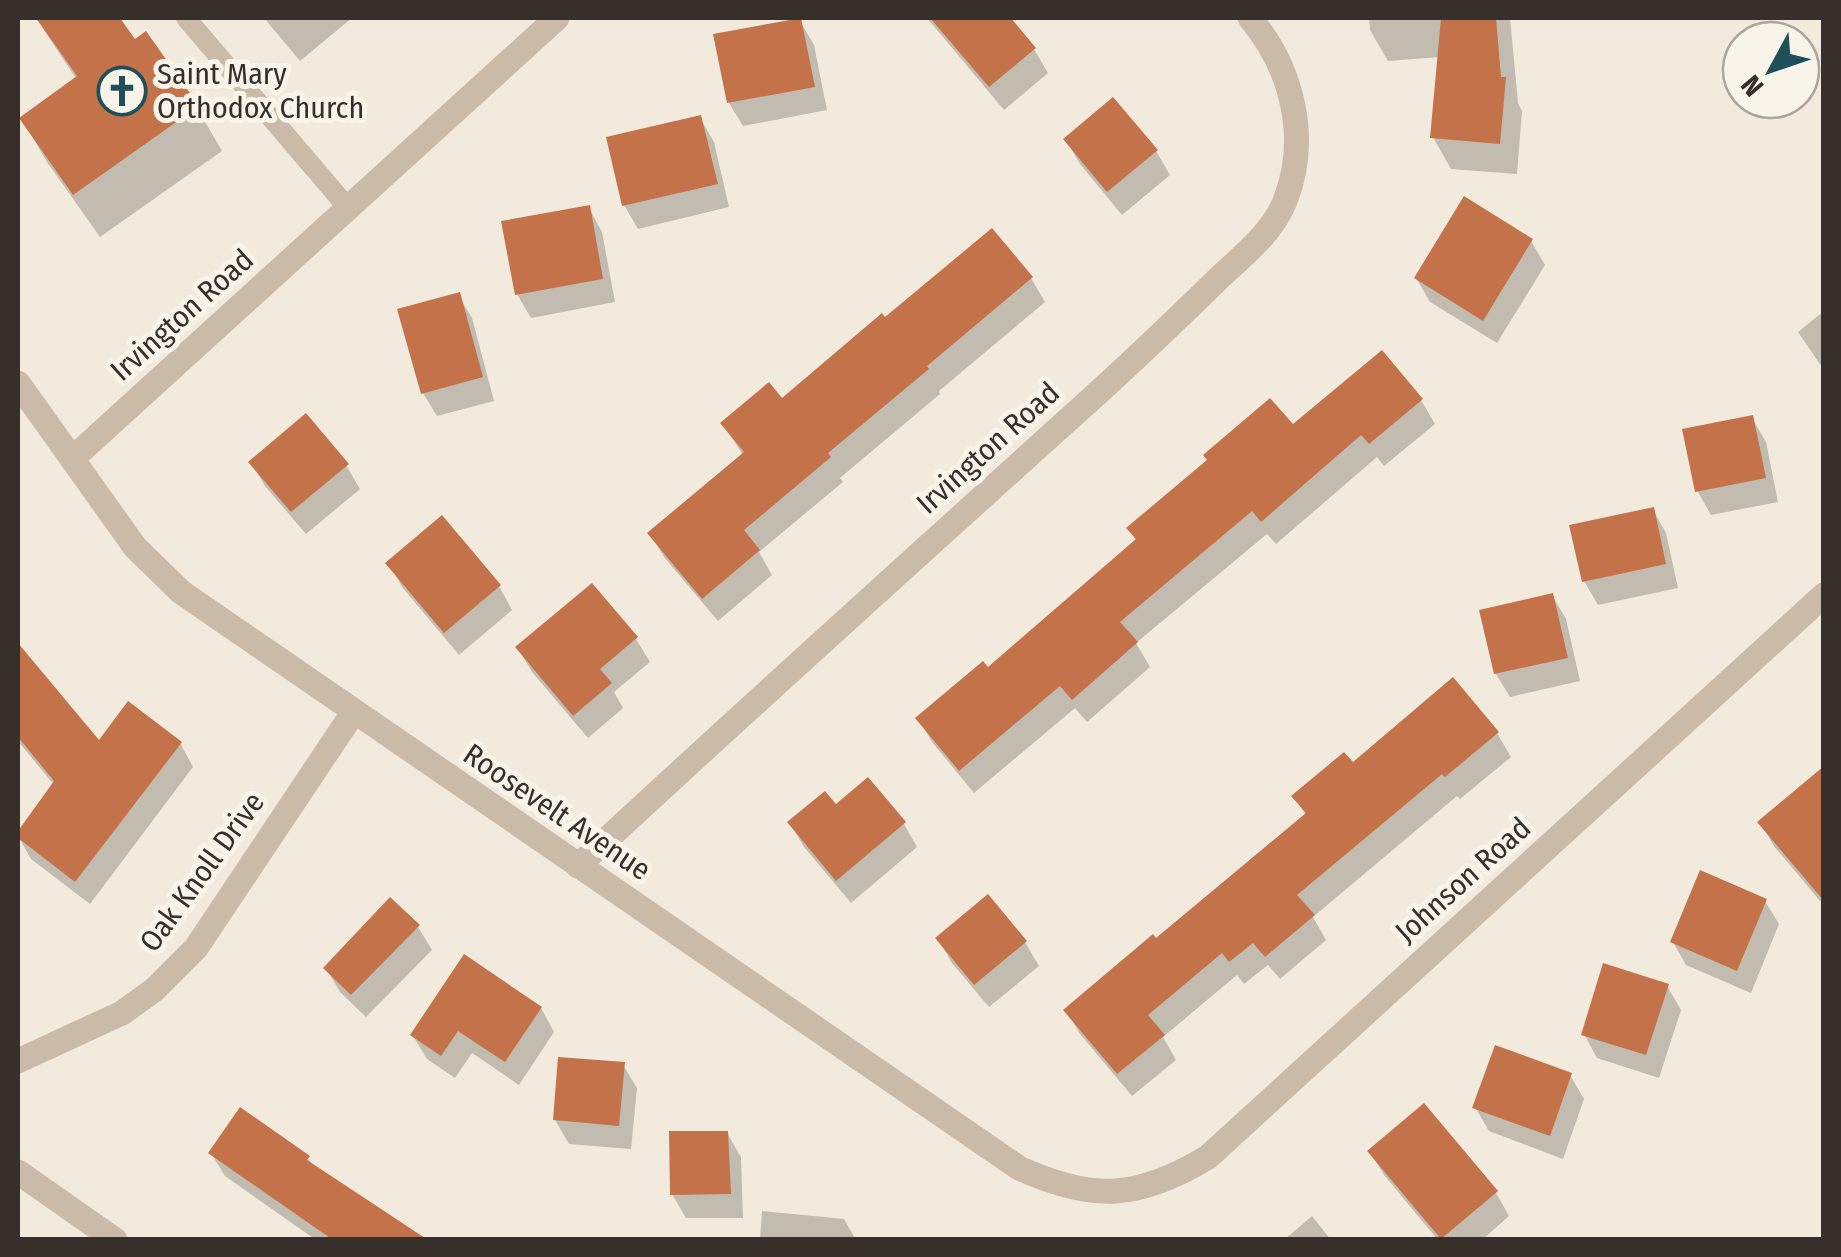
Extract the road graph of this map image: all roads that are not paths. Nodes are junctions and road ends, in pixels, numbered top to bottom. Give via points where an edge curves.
1 (186, 18) edge
2 (557, 18) edge
3 (1250, 18) edge
4 (348, 208) junction
5 (18, 383) edge
6 (72, 459) junction
7 (1824, 595) edge
8 (354, 712) junction
9 (578, 866) junction
10 (18, 1061) edge
11 (18, 1172) edge
12 (1133, 1190) joint
13 (115, 1240) edge

1 - 4 lane
2 - 4 street, Irvington Road
3 - 9 street, Irvington Road via 1287,78 1295,121 1294,168 1284,204 1266,232
4 - 6 street, Irvington Road
5 - 6 street, Roosevelt Avenue
6 - 8 street, Roosevelt Avenue via 135,547 181,592
7 - 12 street, Johnson Road via 1208,1156
8 - 9 street, Roosevelt Avenue
8 - 10 street, Oak Knoll Drive via 196,948 122,1013
9 - 12 street, Roosevelt Avenue via 1020,1168 1059,1186
11 - 13 street

